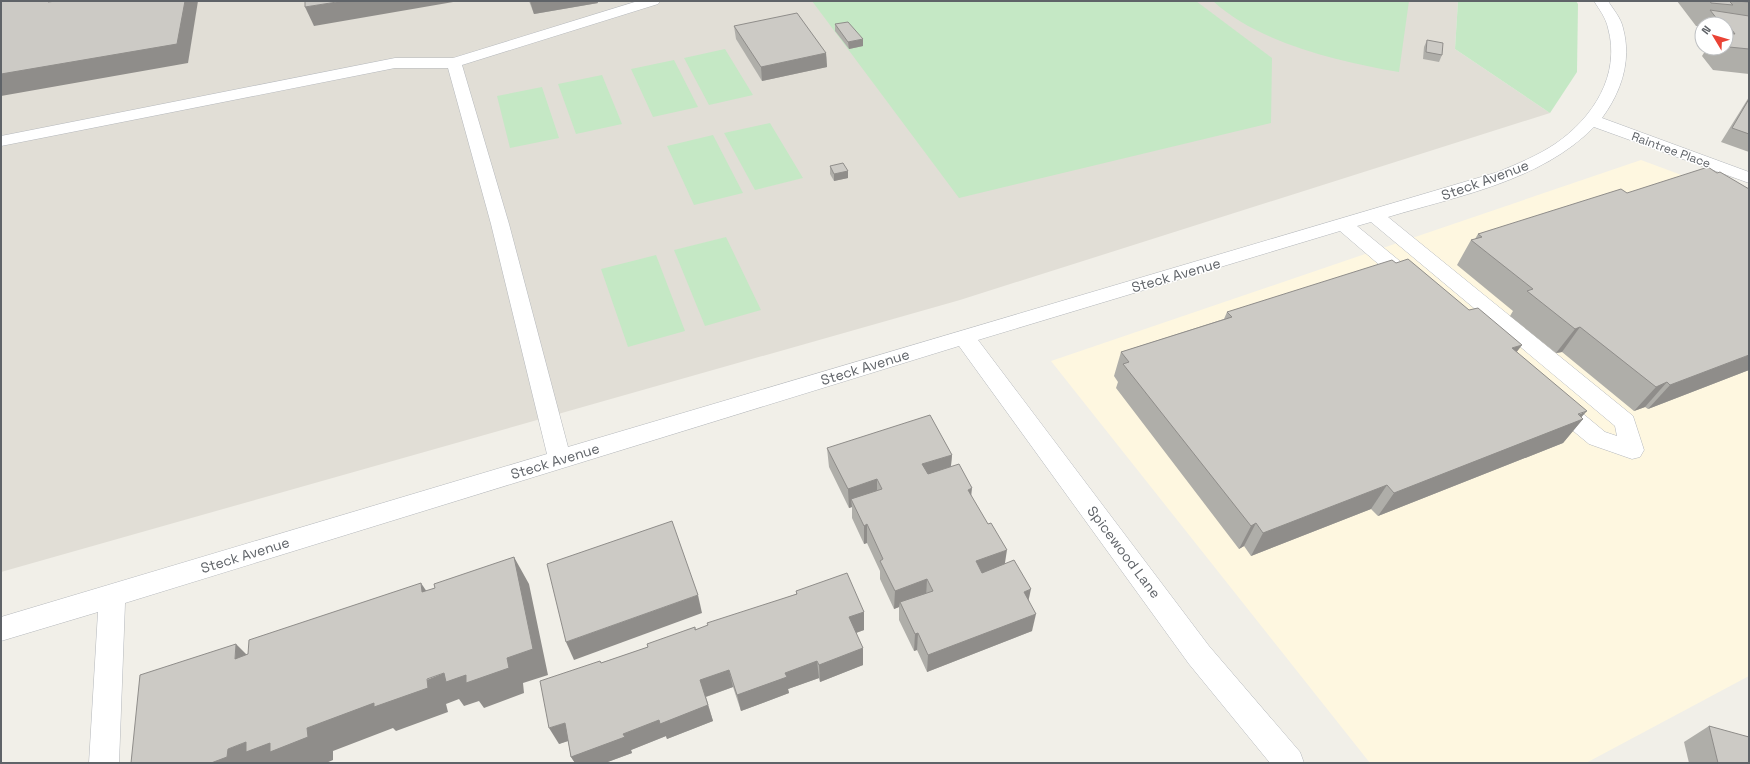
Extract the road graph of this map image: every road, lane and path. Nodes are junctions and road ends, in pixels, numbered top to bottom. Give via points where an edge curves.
1 (653, 1) edge
2 (1601, 1) edge
3 (454, 63) junction
4 (1593, 121) junction
5 (1, 141) edge
6 (1749, 178) edge
7 (1375, 216) junction
8 (1344, 225) junction
9 (1428, 296) edge
10 (964, 337) junction
11 (1543, 392) edge
12 (560, 460) junction
13 (112, 596) junction
14 (1, 629) edge
15 (104, 763) edge
16 (1289, 763) edge

1 - 3 street
2 - 4 street, Steck Avenue via 1615,26 1620,46 1618,73 1608,97
3 - 5 street via 395,63
3 - 12 street via 500,224
4 - 6 street, Raintree Place
4 - 7 street, Steck Avenue via 1570,141 1544,158 1504,176
7 - 8 street, Steck Avenue
7 - 11 street via 1625,422 1632,450 1597,438
8 - 9 street
8 - 10 street, Steck Avenue
10 - 12 street, Steck Avenue
10 - 16 street, Spicewood Lane via 1199,654
12 - 13 street, Steck Avenue
13 - 14 street, Steck Avenue
13 - 15 street

